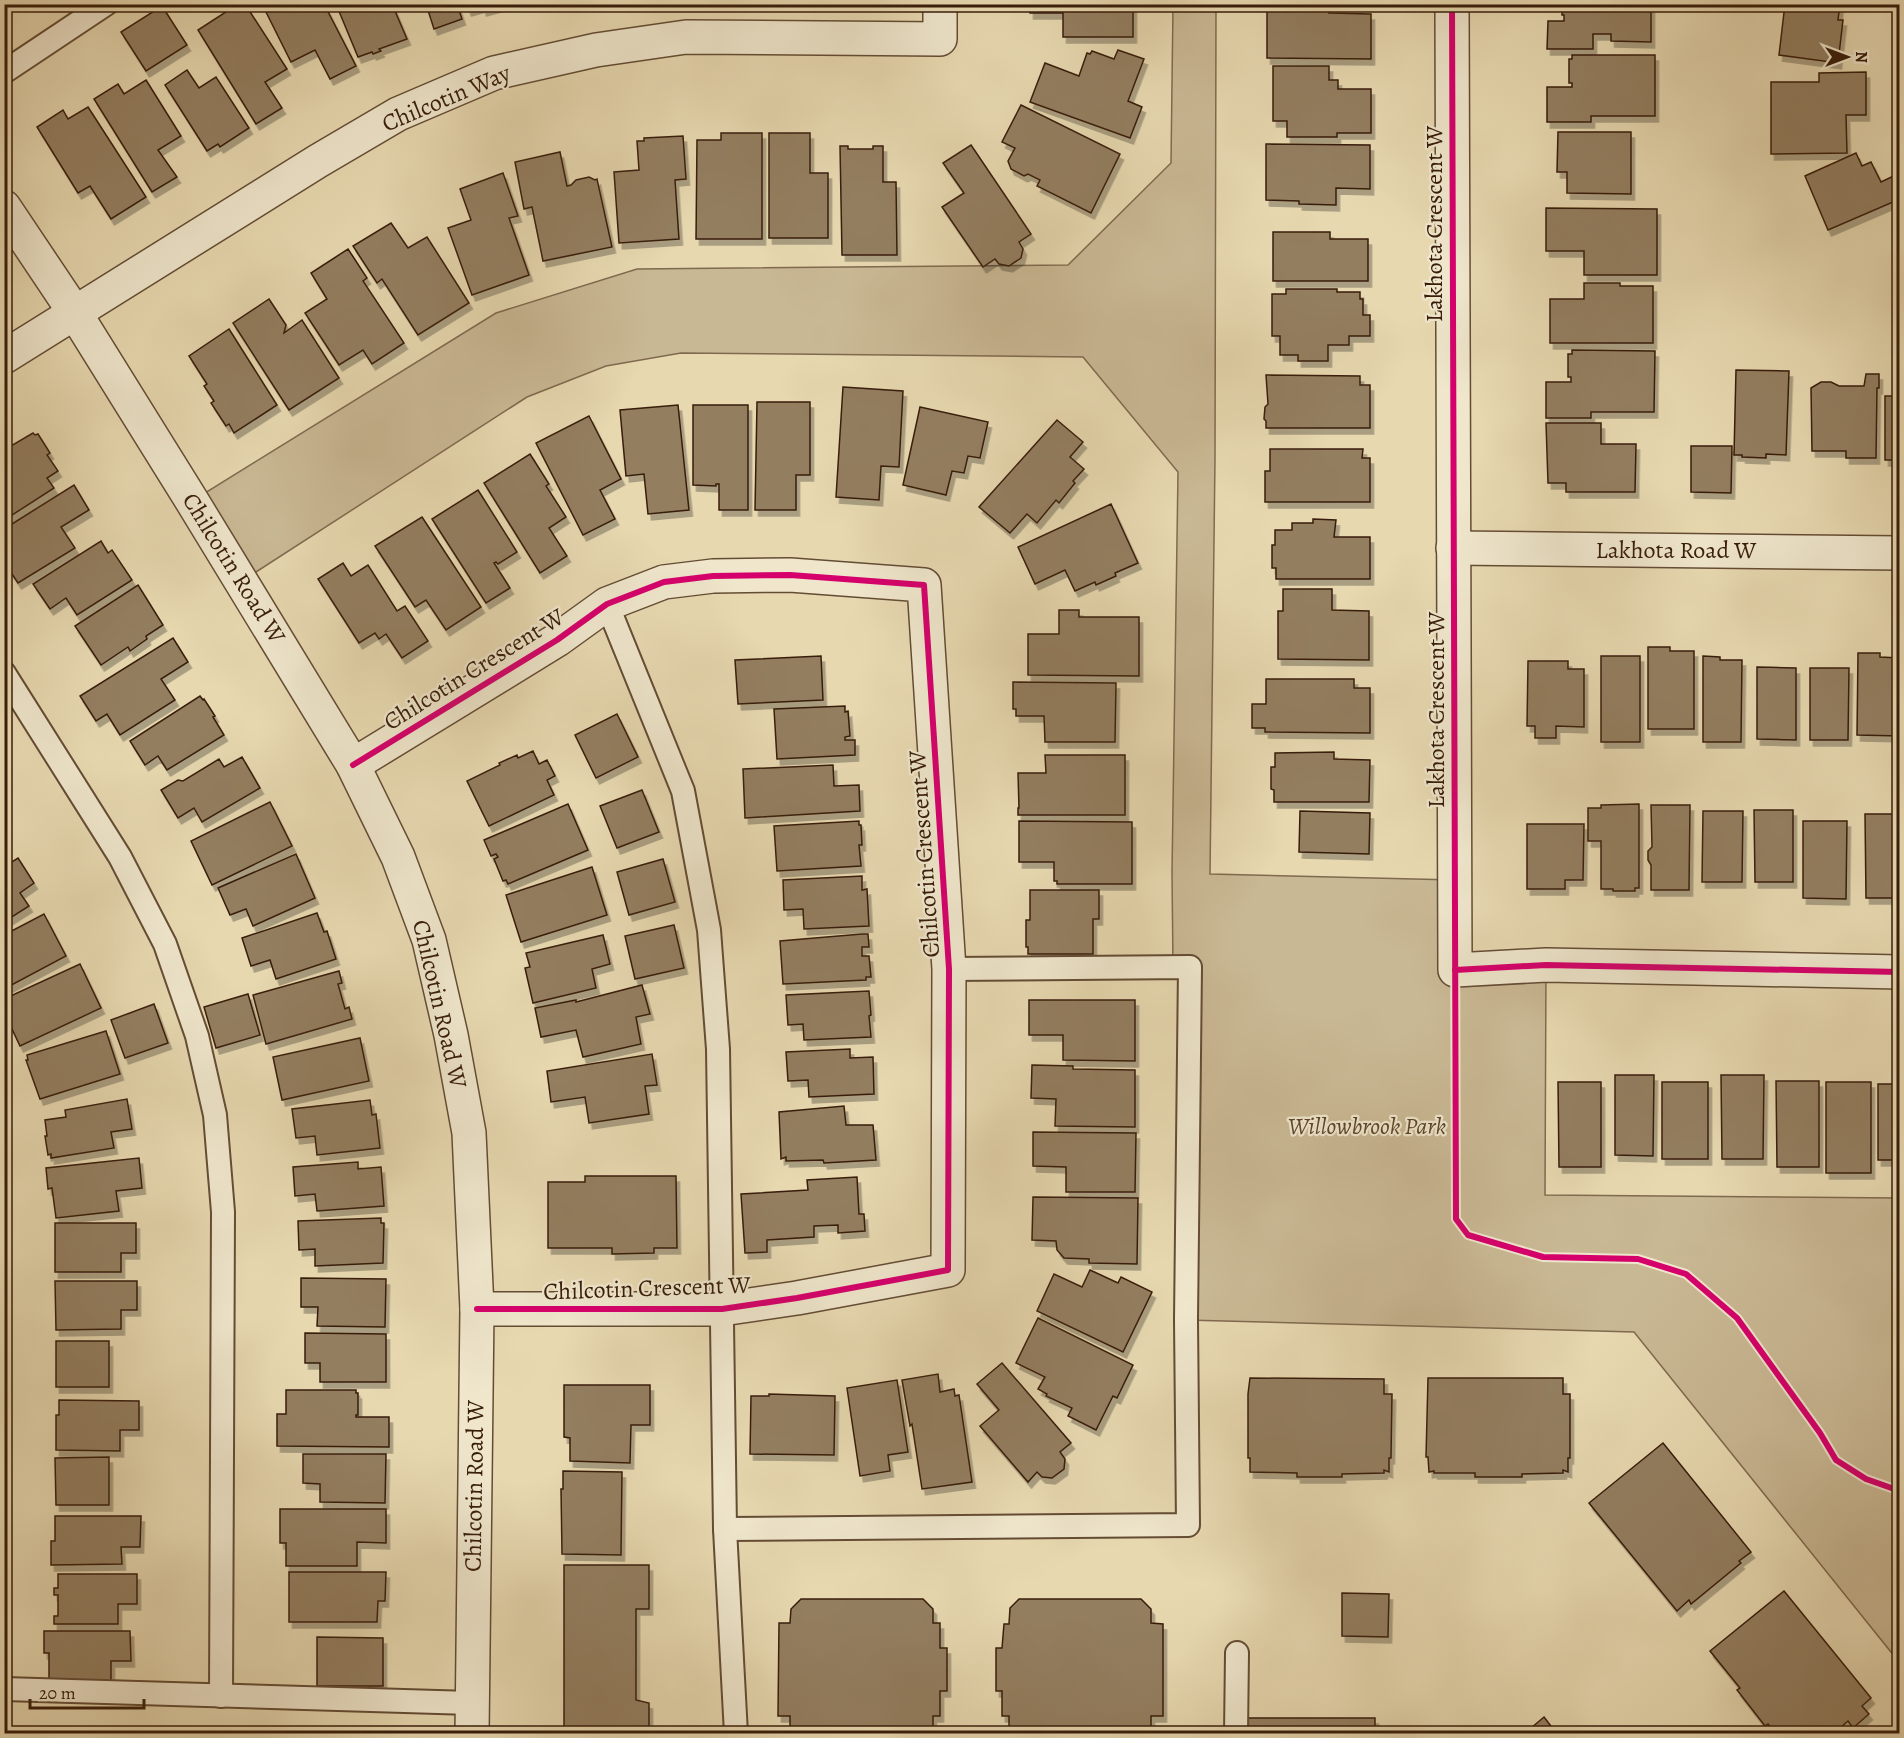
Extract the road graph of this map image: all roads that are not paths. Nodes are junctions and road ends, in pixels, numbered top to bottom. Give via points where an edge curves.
1 (106, 4) edge
2 (940, 4) edge
3 (1452, 4) edge
4 (4, 72) edge
5 (4, 207) edge
6 (75, 313) junction
7 (4, 357) edge
8 (1453, 548) junction
9 (1899, 553) edge
10 (607, 604) junction
11 (4, 673) edge
12 (353, 765) junction
13 (949, 969) junction
14 (1899, 972) edge
15 (477, 1309) junction
16 (722, 1309) junction
17 (725, 1529) junction
18 (1237, 1653) dead end
19 (4, 1689) edge
20 (221, 1696) junction
21 (471, 1718) edge
22 (736, 1734) edge
23 (1236, 1734) edge

1 - 4 lane
2 - 6 street, Chilcotin Way via 940,39 686,37 596,50 495,73 388,120
3 - 8 street, Lakhota Crescent W
5 - 6 street, Chilcotin Road W
6 - 7 street
6 - 12 street, Chilcotin Road W
8 - 9 street, Lakhota Road W
8 - 14 street, Lakhota Crescent W via 1455,970 1546,965
10 - 12 street, Chilcotin Crescent W via 556,640
10 - 13 street, Chilcotin Crescent W via 664,582 713,576 790,575 924,585
10 - 16 lane via 683,791 709,930 718,1049
11 - 20 lane via 120,857 165,944 198,1036 215,1115 224,1212
12 - 15 street, Chilcotin Road W via 398,856 429,940 452,1035 469,1133
13 - 16 street, Chilcotin Crescent W via 948,1269
13 - 17 lane via 1190,967 1188,1525
15 - 16 street, Chilcotin Crescent W
15 - 21 street, Chilcotin Road W
16 - 17 lane
17 - 22 lane
18 - 23 lane
19 - 20 lane
20 - 21 lane

